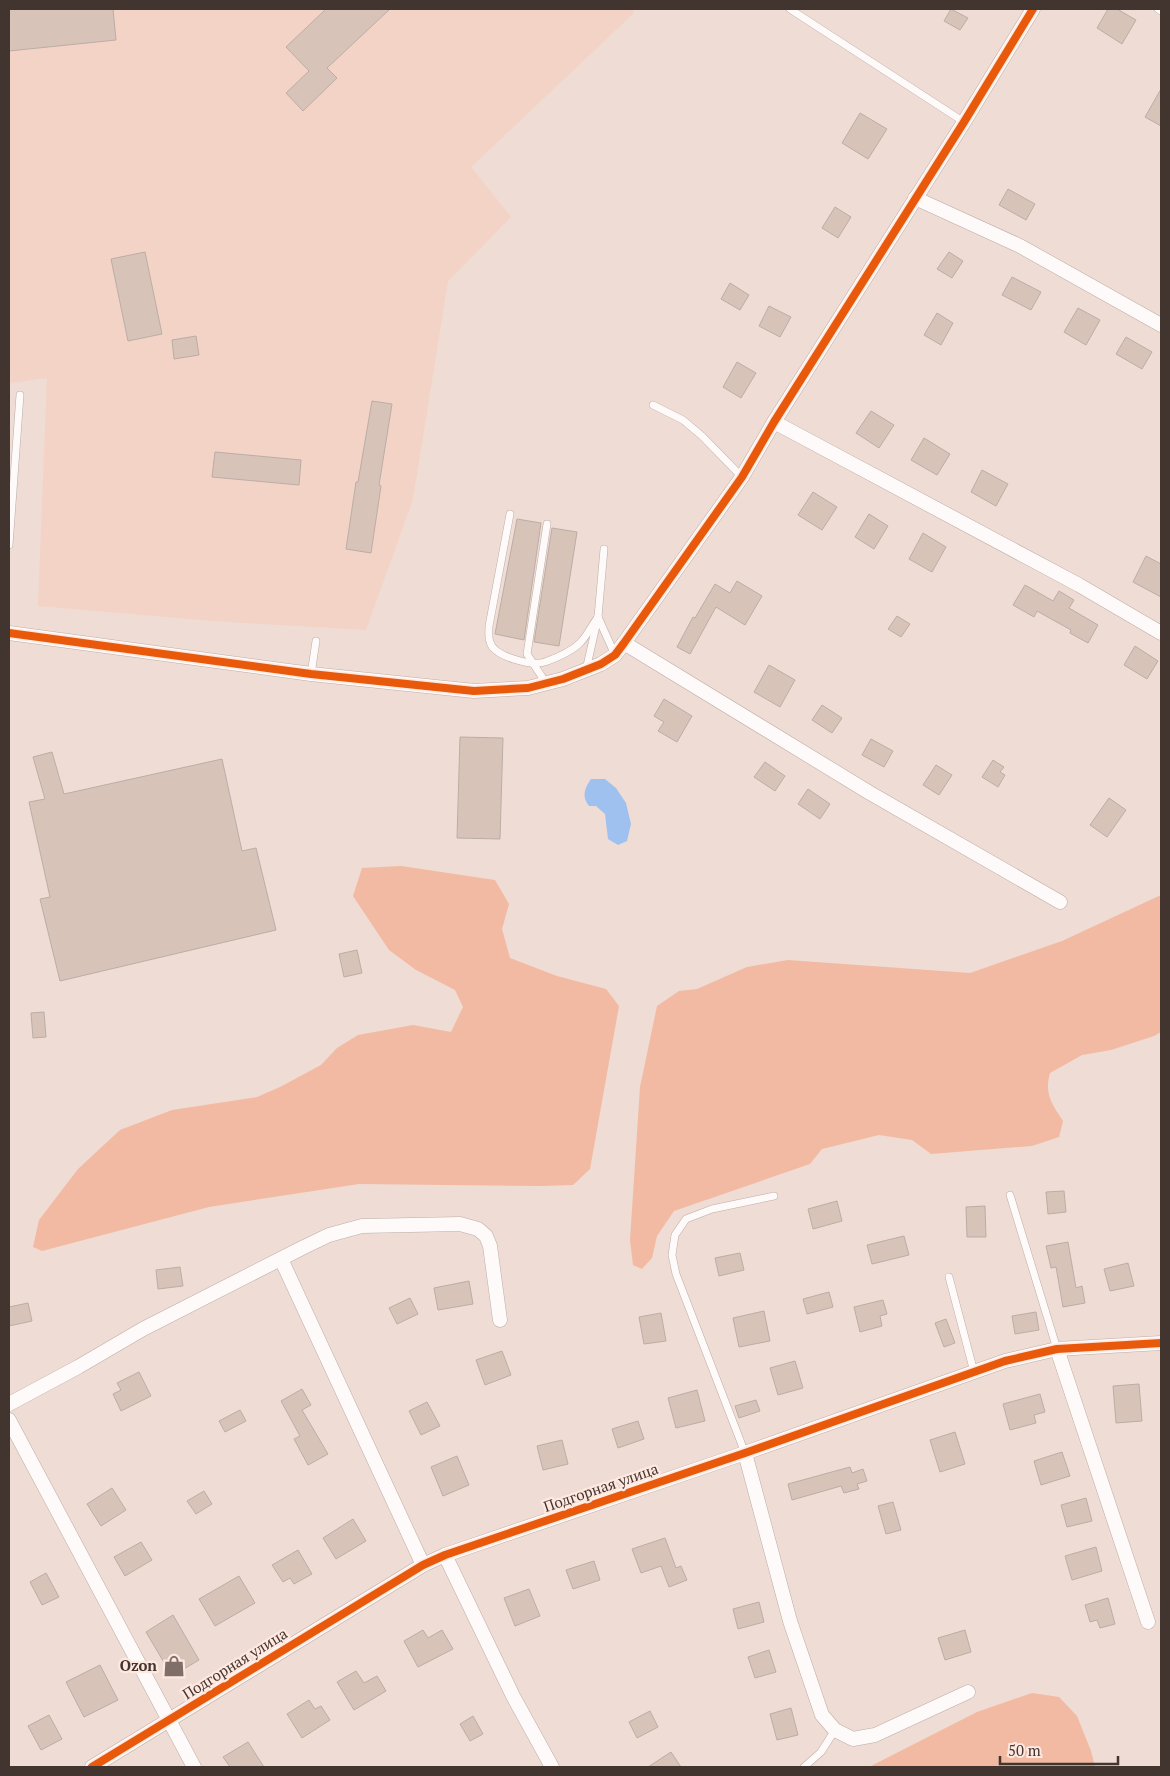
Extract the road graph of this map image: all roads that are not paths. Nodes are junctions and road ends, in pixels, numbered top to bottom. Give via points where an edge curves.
1 (790, 9) edge
2 (1032, 9) edge
3 (1158, 9) edge
4 (1161, 11) edge
5 (964, 122) junction
6 (915, 198) junction
7 (1161, 325) edge
8 (20, 395) dead end
9 (653, 405) dead end
10 (774, 422) junction
11 (742, 477) junction
12 (510, 514) dead end
13 (548, 524) dead end
14 (9, 545) edge
15 (604, 549) dead end
16 (598, 617) junction
17 (9, 632) edge
18 (1161, 633) edge
19 (316, 641) dead end
20 (624, 643) junction
21 (615, 655) junction
22 (532, 664) junction
23 (586, 670) junction
24 (311, 674) junction
25 (546, 684) junction
26 (1060, 902) dead end
27 (1010, 1195) dead end
28 (774, 1196) dead end
29 (281, 1258) junction
30 (949, 1277) dead end
31 (500, 1320) dead end
32 (1161, 1343) edge
33 (1057, 1349) junction
34 (974, 1372) junction
35 (9, 1404) edge
36 (9, 1420) edge
37 (745, 1453) junction
38 (445, 1555) junction
39 (423, 1565) junction
40 (1148, 1622) dead end
41 (968, 1692) dead end
42 (169, 1721) junction
43 (834, 1730) junction
44 (92, 1767) edge
45 (194, 1767) edge
46 (552, 1767) edge
47 (804, 1767) edge

1 - 5 lane
2 - 5 street
3 - 4 lane
5 - 6 street
6 - 7 street via 1020,246
6 - 10 street
8 - 14 lane
9 - 11 lane via 683,420
10 - 11 street
10 - 18 street via 1079,585
11 - 20 street
12 - 22 lane via 489,626 490,642 504,656
13 - 22 lane via 528,642 527,654
15 - 16 lane
16 - 21 lane
16 - 22 lane via 580,643 545,662
16 - 23 lane
17 - 24 street
19 - 24 lane
20 - 21 street
20 - 26 street via 870,793
21 - 23 street
22 - 25 lane
23 - 25 street
24 - 25 street via 474,691
27 - 33 lane
28 - 37 lane via 712,1208 686,1219 675,1235 672,1255 676,1274
29 - 31 street via 329,1235 362,1226 460,1224 478,1229 490,1246
29 - 35 street via 143,1329
29 - 39 street
30 - 34 lane
32 - 33 street, Подгорная улица
33 - 34 street, Подгорная улица
33 - 40 street
34 - 37 street, Подгорная улица
36 - 42 street
37 - 38 street, Подгорная улица
37 - 43 street via 790,1621 822,1716
38 - 39 street, Подгорная улица
38 - 46 street via 513,1696
39 - 42 street, Подгорная улица
41 - 43 street via 875,1735 853,1739
42 - 44 street, Подгорная улица
42 - 45 street
43 - 47 lane via 822,1752

